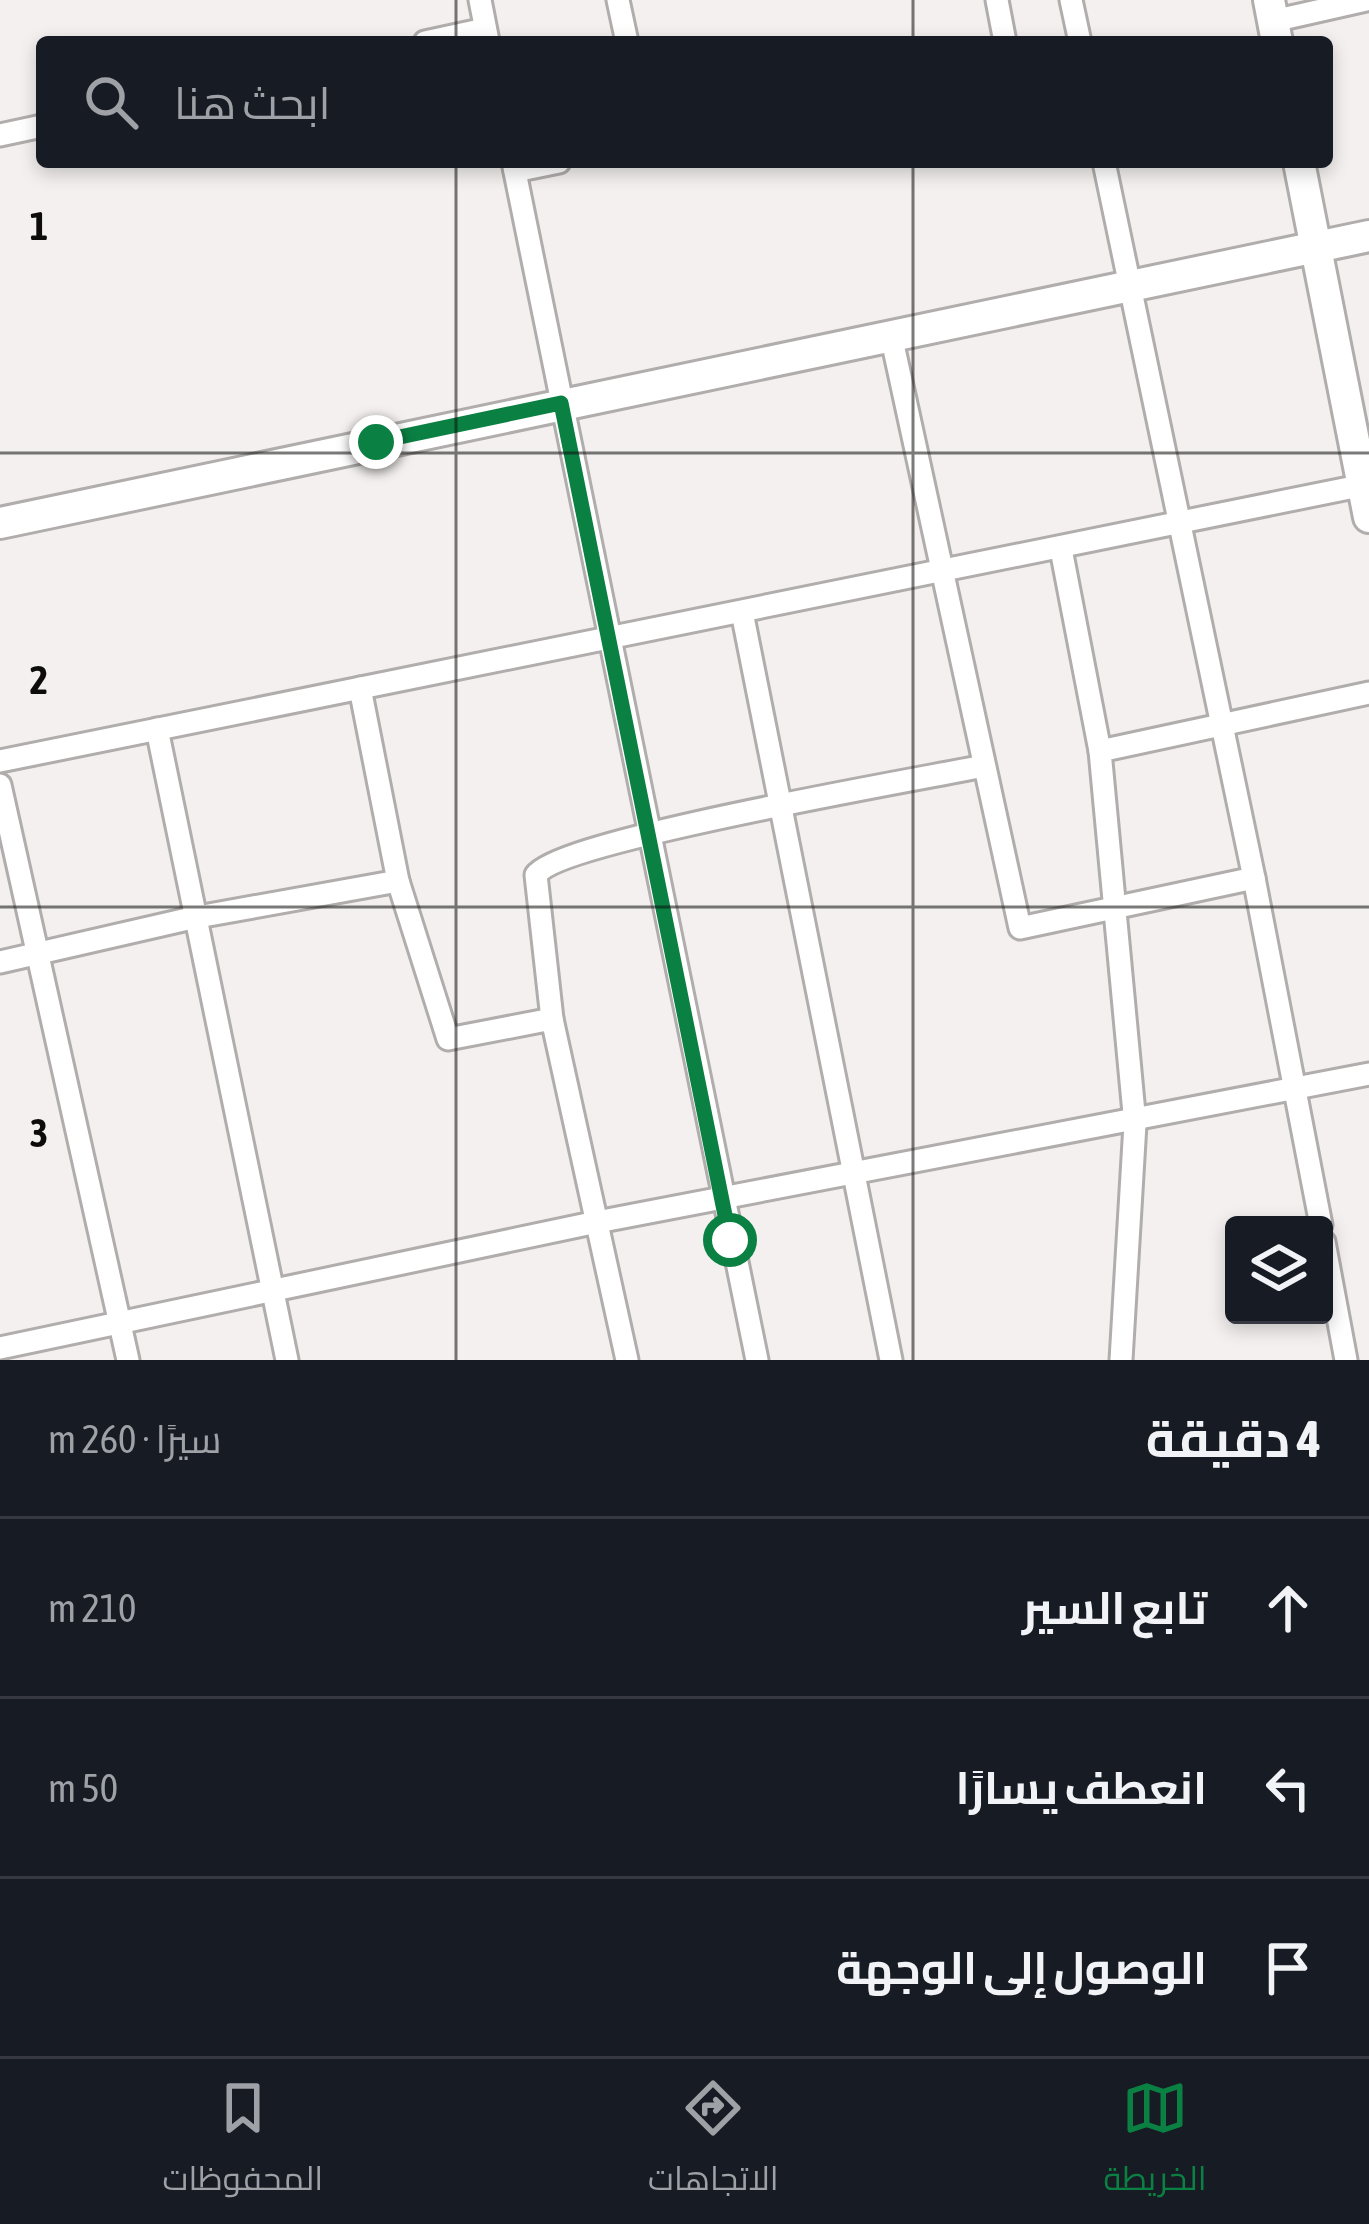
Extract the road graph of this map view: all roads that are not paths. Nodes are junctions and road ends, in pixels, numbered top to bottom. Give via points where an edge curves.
1 (480, 0) edge
2 (618, 0) edge
3 (997, 0) edge
4 (1071, 0) edge
5 (1366, 0) edge
6 (1273, 21) edge
7 (486, 36) edge
8 (626, 36) edge
9 (1004, 36) edge
10 (1079, 36) edge
11 (36, 127) edge
12 (0, 135) edge
13 (514, 168) edge
14 (1105, 168) edge
15 (1300, 168) edge
16 (1369, 236) edge
17 (1315, 248) junction
18 (1129, 288) junction
19 (891, 335) junction
20 (561, 403) junction
21 (1366, 484) edge
22 (1369, 517) edge
23 (0, 523) edge
24 (1178, 523) junction
25 (1060, 549) junction
26 (941, 571) junction
27 (742, 612) junction
28 (611, 639) junction
29 (360, 688) junction
30 (1369, 693) edge
31 (1222, 723) junction
32 (158, 729) junction
33 (1100, 751) junction
34 (0, 761) edge
35 (984, 766) junction
36 (0, 785) edge
37 (778, 807) junction
38 (646, 836) junction
39 (1254, 878) junction
40 (398, 881) junction
41 (1117, 908) junction
42 (193, 918) junction
43 (38, 954) junction
44 (0, 962) edge
45 (552, 1019) junction
46 (1369, 1074) edge
47 (1295, 1091) junction
48 (1135, 1124) junction
49 (852, 1174) junction
50 (721, 1200) junction
51 (1319, 1216) edge
52 (598, 1222) junction
53 (269, 1291) junction
54 (1333, 1291) edge
55 (120, 1324) junction
56 (0, 1348) edge
57 (128, 1360) edge
58 (287, 1360) edge
59 (626, 1360) edge
60 (757, 1360) edge
61 (891, 1360) edge
62 (1121, 1360) edge
63 (1346, 1360) edge

1 - 7 street
2 - 8 street
3 - 9 street
4 - 10 street
5 - 6 street
11 - 12 street
13 - 20 street
14 - 18 street
15 - 17 main road
16 - 17 main road
17 - 18 main road
17 - 21 main road
18 - 19 main road
18 - 24 street
19 - 20 main road
19 - 26 street
20 - 23 main road
20 - 28 street
21 - 22 main road
21 - 24 street
24 - 25 street
24 - 31 street
25 - 26 street
25 - 33 street
26 - 27 street
26 - 35 street
27 - 28 street
27 - 37 street
28 - 29 street
28 - 38 street
29 - 32 street
29 - 40 street
30 - 31 street
31 - 33 street
31 - 39 street
32 - 34 street
32 - 42 street
33 - 41 street
35 - 37 street
35 - 41 street via 1019,928
36 - 43 street
37 - 38 street
37 - 49 street
38 - 45 street via 559,858 536,875
38 - 50 street
39 - 41 street
39 - 47 street
40 - 42 street
40 - 45 street via 448,1039
41 - 48 street
42 - 43 street
42 - 53 street
43 - 44 street
43 - 55 street
45 - 52 street
46 - 47 street
47 - 48 street
47 - 51 street
48 - 49 street
48 - 62 street
49 - 50 street
49 - 61 street
50 - 52 street
50 - 60 street
52 - 53 street
52 - 59 street
53 - 55 street
53 - 58 street
54 - 63 street
55 - 56 street
55 - 57 street

